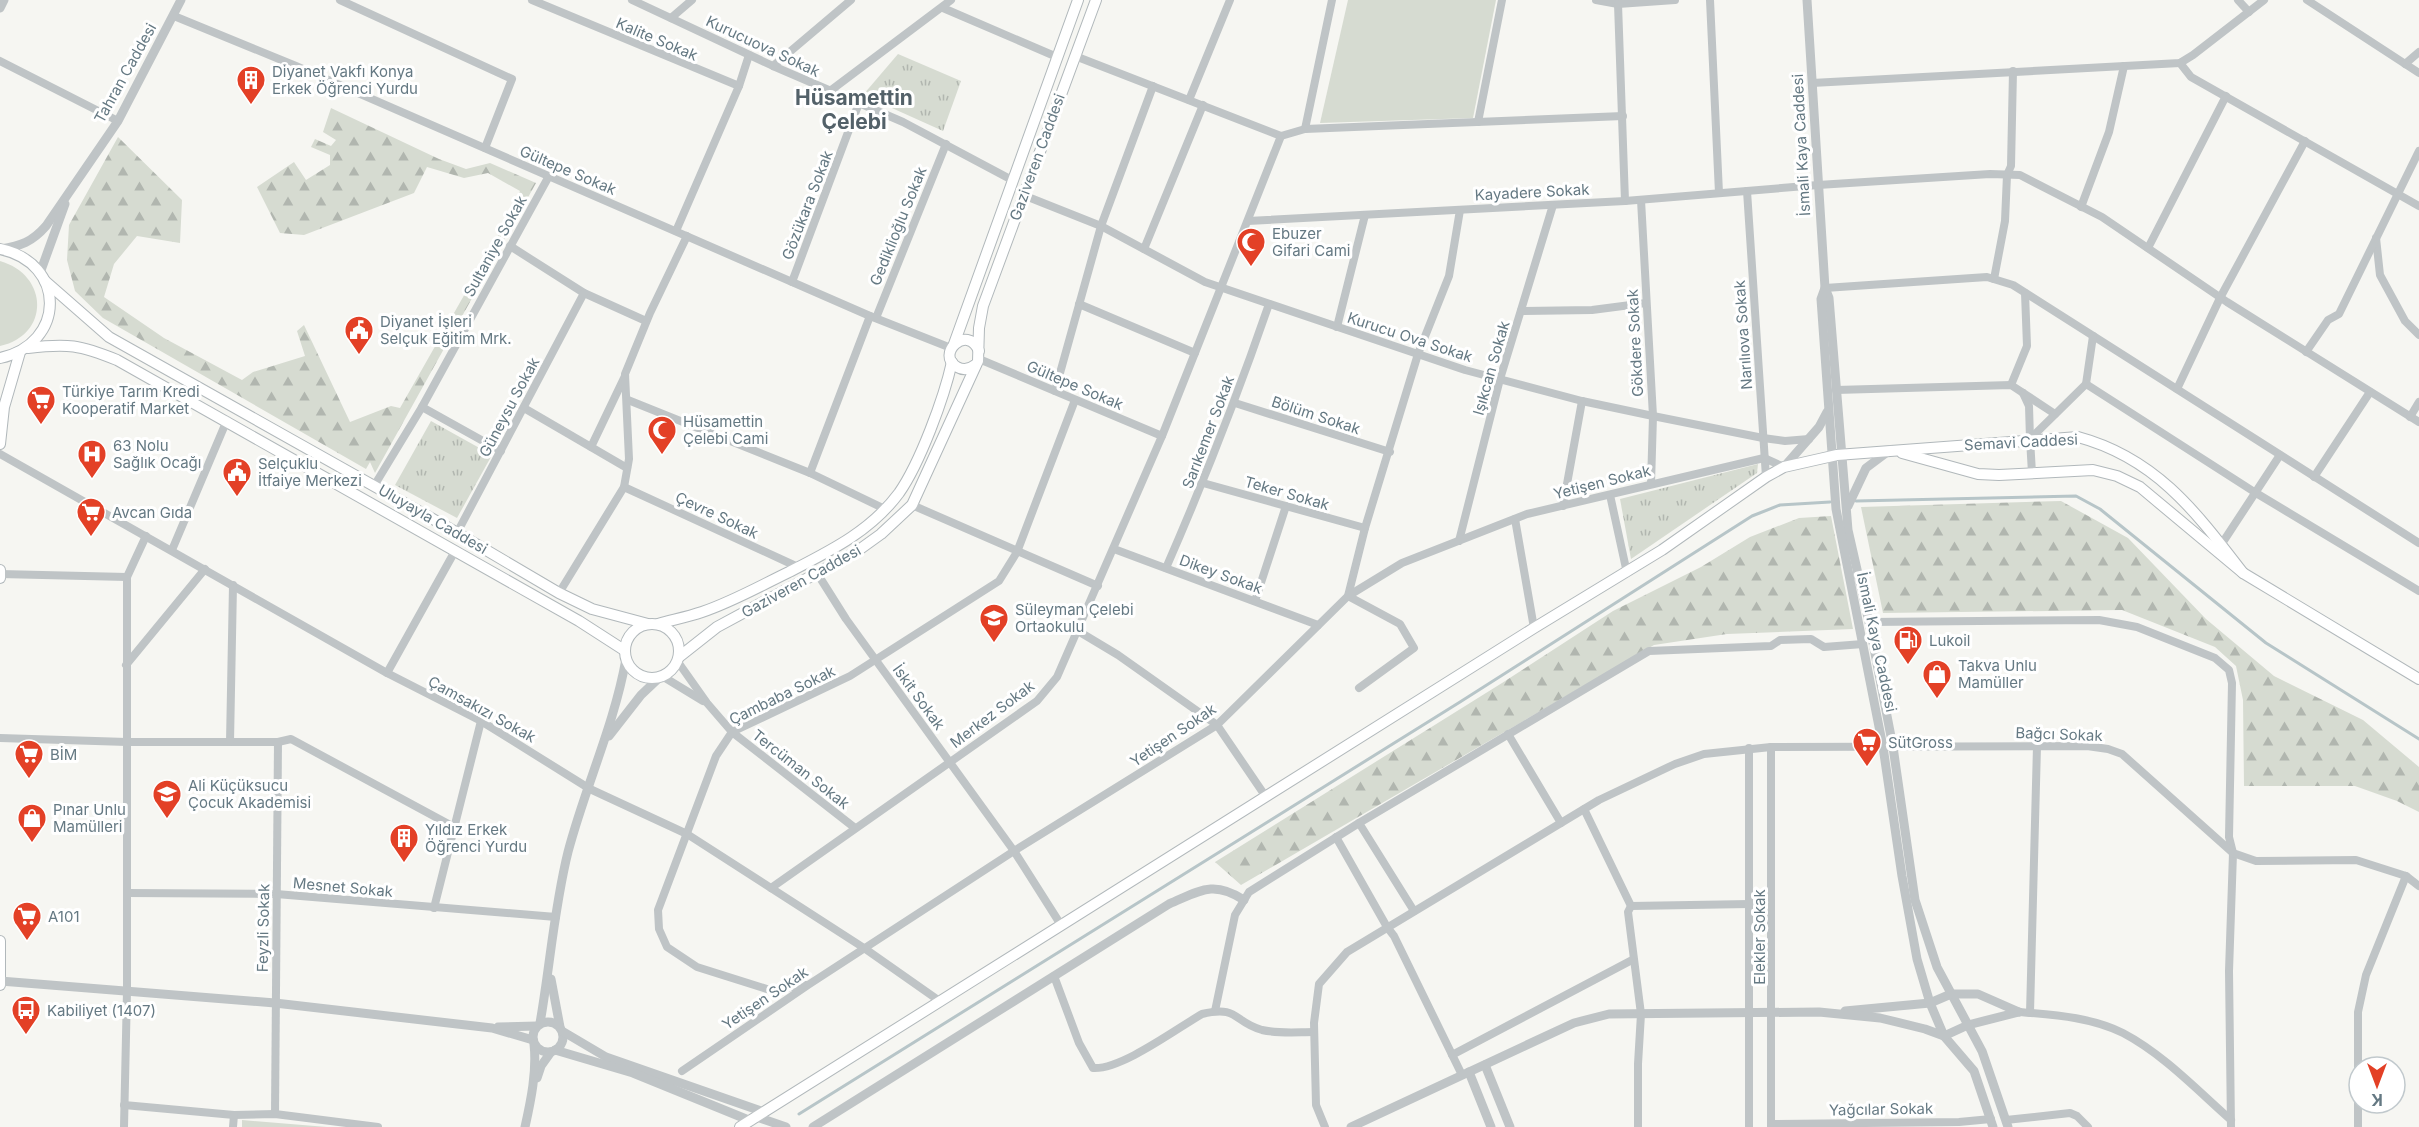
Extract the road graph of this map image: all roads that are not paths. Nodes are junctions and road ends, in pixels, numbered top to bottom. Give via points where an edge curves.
1 (4, 0) edge
2 (181, 0) edge
3 (340, 0) edge
4 (532, 0) edge
5 (632, 0) edge
6 (692, 0) edge
7 (851, 0) edge
8 (951, 0) edge
9 (1078, 0) edge
10 (1096, 0) edge
11 (1230, 0) edge
12 (1332, 0) edge
13 (1503, 0) edge
14 (1596, 0) edge
15 (1675, 0) edge
16 (1710, 0) edge
17 (1807, 0) edge
18 (2238, 0) edge
19 (2264, 0) edge
20 (2307, 0) edge
21 (1618, 4) junction
22 (0, 8) edge
23 (944, 8) junction
24 (2249, 12) junction
25 (174, 16) junction
26 (671, 18) junction
27 (2419, 52) edge
28 (749, 55) junction
29 (1075, 56) junction
30 (1057, 57) junction
31 (0, 61) edge
32 (2180, 63) junction
33 (2405, 64) junction
34 (773, 66) junction
35 (2124, 66) junction
36 (2013, 71) junction
37 (2419, 73) edge
38 (1812, 83) junction
39 (740, 86) junction
40 (1154, 86) junction
41 (830, 91) junction
42 (2226, 96) junction
43 (1190, 100) junction
44 (859, 103) junction
45 (1203, 105) junction
46 (1623, 116) junction
47 (118, 121) junction
48 (1478, 122) junction
49 (1305, 129) junction
50 (1281, 136) junction
51 (2305, 141) junction
52 (946, 144) junction
53 (484, 148) junction
54 (2419, 151) edge
55 (2007, 175) junction
56 (549, 176) junction
57 (1012, 180) junction
58 (1818, 185) junction
59 (71, 188) junction
60 (1748, 191) junction
61 (1719, 193) junction
62 (2398, 194) junction
63 (1023, 195) junction
64 (1641, 200) junction
65 (1626, 201) junction
66 (1553, 205) junction
67 (2419, 206) edge
68 (2081, 207) junction
69 (1460, 210) junction
70 (1365, 215) junction
71 (1248, 221) junction
72 (1101, 226) junction
73 (676, 231) junction
74 (687, 236) junction
75 (2376, 238) junction
76 (510, 246) junction
77 (2148, 248) junction
78 (0, 249) edge
79 (1144, 249) junction
80 (43, 277) junction
81 (1995, 279) junction
82 (792, 282) junction
83 (1222, 288) junction
84 (1825, 288) junction
85 (584, 293) junction
86 (2025, 293) junction
87 (2220, 298) junction
88 (1647, 303) junction
89 (1079, 304) junction
90 (1269, 304) junction
91 (1521, 311) junction
92 (873, 317) junction
93 (646, 321) junction
94 (1337, 327) junction
95 (2419, 335) edge
96 (2093, 336) junction
97 (953, 346) junction
98 (24, 350) junction
99 (2306, 352) junction
100 (1196, 353) junction
101 (1418, 354) junction
102 (0, 358) edge
103 (978, 358) junction
104 (951, 362) junction
105 (625, 374) junction
106 (1500, 379) junction
107 (2086, 384) junction
108 (2012, 385) junction
109 (2177, 389) junction
110 (1836, 390) junction
111 (1055, 391) junction
112 (2022, 392) junction
113 (2370, 392) junction
114 (628, 400) junction
115 (1075, 400) junction
116 (1582, 401) junction
117 (2419, 402) edge
118 (1235, 403) junction
119 (422, 406) junction
120 (524, 408) junction
121 (1828, 410) junction
122 (2055, 414) junction
123 (1653, 416) junction
124 (2410, 417) junction
125 (227, 420) junction
126 (2419, 422) edge
127 (1162, 436) junction
128 (1763, 438) junction
129 (1809, 439) junction
130 (2030, 439) junction
131 (0, 444) edge
132 (591, 447) junction
133 (1890, 450) junction
134 (501, 452) junction
135 (1390, 452) junction
136 (0, 454) edge
137 (1837, 455) junction
138 (2280, 455) junction
139 (1764, 458) junction
140 (1784, 467) junction
141 (627, 468) junction
142 (810, 473) junction
143 (2032, 473) junction
144 (1766, 477) junction
145 (2314, 477) junction
146 (1203, 483) junction
147 (1651, 484) junction
148 (374, 486) junction
149 (624, 487) junction
150 (2256, 493) junction
151 (1610, 495) junction
152 (912, 505) junction
153 (1286, 506) junction
154 (1563, 506) junction
155 (1847, 508) junction
156 (885, 509) junction
157 (1515, 519) junction
158 (1365, 528) junction
159 (457, 533) junction
160 (146, 536) junction
161 (1459, 541) junction
162 (2419, 543) edge
163 (2221, 545) junction
164 (1114, 549) junction
165 (172, 550) junction
166 (455, 551) junction
167 (1017, 552) junction
168 (798, 567) junction
169 (1166, 568) junction
170 (205, 569) junction
171 (0, 572) edge
172 (817, 573) junction
173 (1627, 573) junction
174 (2243, 573) junction
175 (127, 577) junction
176 (0, 579) edge
177 (233, 585) junction
178 (1098, 586) junction
179 (2419, 591) edge
180 (559, 593) junction
181 (1348, 596) junction
182 (1255, 601) junction
183 (1869, 622) junction
184 (653, 624) junction
185 (1318, 625) junction
186 (1534, 628) junction
187 (1078, 631) junction
188 (1863, 644) junction
189 (625, 654) junction
190 (678, 659) junction
191 (875, 660) junction
192 (126, 664) junction
193 (387, 673) junction
194 (660, 677) junction
195 (2419, 679) edge
196 (1359, 688) dead end
197 (707, 703) junction
198 (481, 721) junction
199 (1217, 725) junction
200 (732, 732) junction
201 (1508, 734) junction
202 (0, 738) edge
203 (606, 740) junction
204 (126, 742) junction
205 (230, 742) junction
206 (278, 742) junction
207 (2037, 746) junction
208 (1771, 747) junction
209 (1888, 747) junction
210 (1749, 748) junction
211 (950, 762) junction
212 (590, 789) junction
213 (1266, 796) junction
214 (1584, 809) junction
215 (1359, 823) junction
216 (1561, 823) junction
217 (454, 827) junction
218 (855, 828) junction
219 (687, 834) junction
220 (1336, 837) junction
221 (1014, 851) junction
222 (2233, 852) junction
223 (2406, 876) junction
224 (2419, 886) edge
225 (771, 888) junction
226 (127, 893) junction
227 (276, 894) junction
228 (1244, 900) junction
229 (1750, 904) junction
230 (1630, 906) junction
231 (434, 908) junction
232 (1414, 911) junction
233 (556, 917) junction
234 (1061, 925) junction
235 (1387, 927) junction
236 (0, 941) edge
237 (864, 948) junction
238 (1632, 960) junction
239 (549, 968) junction
240 (1054, 976) junction
241 (0, 983) edge
242 (808, 985) junction
243 (127, 991) junction
244 (1951, 994) junction
245 (941, 1002) junction
246 (275, 1003) junction
247 (1930, 1003) junction
248 (1215, 1011) junction
249 (1819, 1012) junction
250 (2019, 1012) junction
251 (1773, 1013) junction
252 (2030, 1013) junction
253 (1641, 1014) junction
254 (1748, 1014) junction
255 (539, 1025) junction
256 (1968, 1025) junction
257 (492, 1028) junction
258 (561, 1029) junction
259 (1314, 1032) junction
260 (1944, 1036) junction
261 (533, 1042) junction
262 (553, 1051) junction
263 (1452, 1055) junction
264 (1485, 1065) junction
265 (682, 1071) dead end
266 (1466, 1074) junction
267 (533, 1089) junction
268 (124, 1105) junction
269 (275, 1114) junction
270 (234, 1115) junction
271 (757, 1117) junction
272 (1992, 1123) edge
273 (2231, 1123) edge
274 (2007, 1124) edge
275 (367, 1126) edge
276 (1771, 1126) edge
277 (124, 1127) edge
278 (233, 1127) edge
279 (378, 1127) edge
280 (525, 1127) edge
281 (740, 1127) edge
282 (786, 1127) edge
283 (813, 1127) edge
284 (1324, 1127) edge
285 (1351, 1127) edge
286 (1491, 1127) edge
287 (1510, 1127) edge
288 (1638, 1127) edge
289 (1749, 1127) edge
290 (2088, 1127) edge
291 (2358, 1127) edge

1 - 22 street
2 - 25 street, Tahran Caddesi
3 - 53 street via 512,79
4 - 39 street, Kalite Sokak
5 - 26 street, Kurucuova Sokak
6 - 26 street
7 - 34 street
8 - 23 street
9 - 30 main road, Gaziveren Caddesi
10 - 29 main road, Gaziveren Caddesi
11 - 43 street
12 - 49 street
13 - 48 street
14 - 21 street
15 - 21 street
16 - 61 street
17 - 38 street, İsmali Kaya Caddesi
18 - 24 street
19 - 24 street
20 - 33 street
21 - 46 street
23 - 30 street
23 - 41 street
24 - 32 street
25 - 47 street, Tahran Caddesi
25 - 53 street, Gültepe Sokak
26 - 28 street, Kurucuova Sokak
27 - 33 street
28 - 34 street, Kurucuova Sokak
28 - 39 street
29 - 40 street
29 - 63 main road, Gaziveren Caddesi
30 - 57 main road, Gaziveren Caddesi
31 - 47 street
32 - 35 street
32 - 42 street via 2191,76
33 - 37 street
34 - 41 street, Kurucuova Sokak
35 - 36 street
35 - 68 street via 2109,132
36 - 38 street
36 - 55 street via 2011,166
38 - 58 street, İsmali Kaya Caddesi
39 - 73 street
40 - 43 street
40 - 72 street
41 - 44 street, Kurucuova Sokak
42 - 51 street
42 - 77 street
43 - 45 street
44 - 52 street, Kurucuova Sokak
44 - 82 street, Gözükara Sokak
45 - 50 street
45 - 79 street
46 - 48 street
46 - 65 street
47 - 59 street, Tahran Caddesi
48 - 49 street
49 - 50 street
50 - 71 street, Merkez Sokak
51 - 62 street
51 - 87 street
52 - 57 street, Kurucuova Sokak
52 - 92 street, Gediklioğlu Sokak
53 - 56 street, Gültepe Sokak
54 - 62 street
55 - 58 street, Kayadere Sokak
55 - 68 street, Kayadere Sokak via 2020,175
55 - 81 street via 2005,221
56 - 73 street, Gültepe Sokak
56 - 76 street, Sultaniye Sokak
57 - 97 main road, Gaziveren Caddesi
58 - 60 street, Kayadere Sokak
58 - 84 street, İsmali Kaya Caddesi
59 - 78 street, Tahran Caddesi via 35,239
59 - 80 street, Tahran Caddesi
60 - 61 street, Kayadere Sokak
60 - 128 street, Narılıova Sokak
61 - 64 street, Kayadere Sokak
62 - 67 street
62 - 75 street
63 - 72 street, Kurucu Ova Sokak
63 - 103 main road, Gaziveren Caddesi via 983,306
64 - 65 street, Kayadere Sokak
64 - 88 street, Gökdere Sokak
65 - 66 street, Kayadere Sokak
66 - 69 street, Kayadere Sokak
66 - 91 street, Işıkcan Sokak
68 - 77 street, Kayadere Sokak
69 - 70 street, Kayadere Sokak
69 - 101 street via 1449,276
70 - 71 street, Kayadere Sokak
70 - 94 street
71 - 83 street, Merkez Sokak
72 - 79 street, Kurucu Ova Sokak
72 - 89 street
73 - 74 street, Gültepe Sokak
74 - 82 street, Gültepe Sokak
74 - 93 street
75 - 95 street via 2380,275 2405,321
75 - 99 street via 2339,314 2328,320
76 - 85 street
76 - 119 street, Sultaniye Sokak
77 - 87 street, Kayadere Sokak
78 - 80 main road, Uluyayla Caddesi via 29,260
79 - 83 street, Kurucu Ova Sokak
80 - 98 main road via 49,287 48,318 42,332
80 - 148 main road, Uluyayla Caddesi via 109,337
81 - 84 street
81 - 86 street
82 - 92 street, Gültepe Sokak
83 - 90 street, Kurucu Ova Sokak
83 - 100 street, Merkez Sokak
84 - 110 street, İsmali Kaya Caddesi
84 - 121 street, İsmali Kaya Caddesi via 1821,299
85 - 93 street
85 - 120 street, Güneysu Sokak
86 - 96 street
86 - 108 street via 2027,346
87 - 99 street, Kayadere Sokak
87 - 109 street
88 - 91 street via 1592,310
88 - 123 street, Gökdere Sokak
89 - 100 street
89 - 111 street
90 - 94 street, Kurucu Ova Sokak
90 - 118 street, Sarıkemer Sokak
91 - 106 street, Işıkcan Sokak
92 - 97 street, Gültepe Sokak
92 - 142 street, Gediklioğlu Sokak
93 - 105 street
94 - 101 street, Kurucu Ova Sokak
96 - 107 street
96 - 109 street
97 - 103 main road via 969,340 977,346
97 - 104 main road
98 - 102 main road, Uluyayla Caddesi
98 - 125 main road, Uluyayla Caddesi via 61,344 89,348
98 - 131 main road via 4,407
99 - 113 street, Kayadere Sokak
100 - 127 street, Merkez Sokak
101 - 106 street, Kurucu Ova Sokak
101 - 135 street
103 - 104 main road via 962,369
103 - 111 street, Gültepe Sokak
103 - 152 main road, Gaziveren Caddesi
104 - 156 main road, Gaziveren Caddesi via 940,403 913,467 900,492
105 - 114 street
105 - 132 street
106 - 116 street, Kurucu Ova Sokak
106 - 161 street, Işıkcan Sokak
107 - 122 street
107 - 150 street
108 - 110 street
108 - 112 street
109 - 138 street
110 - 137 street, İsmali Kaya Caddesi
111 - 115 street, Gültepe Sokak
112 - 122 street
112 - 130 street via 2029,406
113 - 124 street, Kayadere Sokak
113 - 145 street
114 - 141 street
114 - 142 street
115 - 127 street, Gültepe Sokak
115 - 167 street, Çambaba Sokak
116 - 123 street, Kurucu Ova Sokak
116 - 154 street
117 - 124 street
118 - 135 street, Bölüm Sokak
118 - 146 street, Sarıkemer Sokak
119 - 134 street
119 - 148 street, Sultaniye Sokak
120 - 132 street
120 - 134 street, Güneysu Sokak
121 - 129 street
121 - 137 street, İsmali Kaya Caddesi
122 - 130 street
123 - 128 street, Kurucu Ova Sokak
123 - 147 street, Gökdere Sokak
124 - 126 street, Kayadere Sokak
125 - 165 street
125 - 166 main road, Uluyayla Caddesi
127 - 164 street, Merkez Sokak
128 - 129 street, Kurucu Ova Sokak
128 - 139 street, Narılıova Sokak
129 - 140 street
130 - 133 main road, Semavi Caddesi
130 - 143 street
130 - 163 main road, Semavi Caddesi via 2078,437 2095,441 2138,464 2169,485
132 - 141 street
133 - 137 main road, Semavi Caddesi
133 - 143 main road, Semavi Caddesi via 1978,474
133 - 155 street via 1866,468
134 - 159 street, Güneysu Sokak
135 - 158 street
136 - 160 street, Çamsakızı Sokak
137 - 140 main road, Semavi Caddesi
137 - 155 street, İsmali Kaya Caddesi
137 - 188 street, İsmali Kaya Caddesi via 1840,538
138 - 145 street
138 - 150 street
139 - 140 street
139 - 144 street, Narılıova Sokak
139 - 147 street, Yetişen Sokak
140 - 144 main road, Semavi Caddesi
141 - 149 street
142 - 156 street
143 - 174 main road, Semavi Caddesi via 2093,470 2117,476 2140,487
144 - 173 main road, Semavi Caddesi
145 - 162 street
146 - 153 street, Teker Sokak
146 - 169 street, Sarıkemer Sokak
147 - 151 street, Yetişen Sokak
148 - 159 main road, Uluyayla Caddesi
149 - 168 street, Çevre Sokak
149 - 180 street
150 - 163 street
150 - 179 street
151 - 154 street, Yetişen Sokak
151 - 173 street
152 - 167 street
152 - 172 main road, Gaziveren Caddesi via 856,552
153 - 158 street, Teker Sokak
153 - 182 street
154 - 157 street, Yetişen Sokak
155 - 183 street, İsmali Kaya Caddesi via 1848,530
156 - 168 main road, Gaziveren Caddesi via 845,542
157 - 161 street, Yetişen Sokak
157 - 186 street
158 - 181 street
159 - 180 main road, Uluyayla Caddesi
160 - 165 street, Çamsakızı Sokak
160 - 175 street
161 - 181 street, Yetişen Sokak via 1401,563
163 - 174 main road, Semavi Caddesi
164 - 169 street, Dikey Sokak
164 - 178 street, Merkez Sokak
165 - 170 street, Çamsakızı Sokak
166 - 189 main road, Uluyayla Caddesi via 579,621
166 - 193 street
167 - 178 street
167 - 191 street, Çambaba Sokak via 999,581
168 - 184 main road, Gaziveren Caddesi via 703,612
169 - 182 street, Dikey Sokak
170 - 177 street, Çamsakızı Sokak
170 - 192 street
171 - 175 street
171 - 176 main road
172 - 190 main road, Gaziveren Caddesi via 717,627
172 - 191 street, İskit Sokak
173 - 186 main road, Semavi Caddesi
174 - 195 main road, Semavi Caddesi
175 - 192 street
177 - 193 street, Çamsakızı Sokak
177 - 205 street
178 - 187 street, Merkez Sokak
180 - 184 main road, Uluyayla Caddesi via 592,609
181 - 185 street, Yetişen Sokak
181 - 196 street via 1400,624 1414,648
182 - 185 street, Dikey Sokak
183 - 209 street, İsmali Kaya Caddesi
183 - 222 street via 2099,620 2137,627 2215,658 2229,670 2232,683 2229,837
184 - 189 main road via 632,632
184 - 190 main road via 666,627 677,640
185 - 199 street, Yetişen Sokak
186 - 213 main road, Semavi Caddesi
187 - 199 street
187 - 211 street, Merkez Sokak via 1057,677 1037,701
188 - 201 street via 1824,647 1811,639 1801,639 1780,640 1771,646 1649,651
188 - 209 street, İsmali Kaya Caddesi
189 - 194 main road via 635,673 650,679
189 - 203 street
190 - 194 main road via 673,669
190 - 197 street, Tercüman Sokak
191 - 200 street, Çambaba Sokak via 850,676
191 - 211 street, İskit Sokak
192 - 204 street
193 - 198 street, Çamsakızı Sokak
194 - 197 street, Tercüman Sokak
194 - 203 street
197 - 200 street, Tercüman Sokak
198 - 212 street, Çamsakızı Sokak
198 - 217 street
199 - 213 street
199 - 221 street, Yetişen Sokak
200 - 218 street, Tercüman Sokak
200 - 219 street, Çambaba Sokak via 716,756
201 - 215 street
201 - 216 street
202 - 204 street
203 - 212 street
204 - 205 street
204 - 226 street
205 - 206 street
206 - 217 street via 291,740
206 - 227 street, Feyzli Sokak
207 - 209 street, Bağcı Sokak
207 - 222 street, Bağcı Sokak via 2087,746 2122,754
207 - 252 street
208 - 209 street, Bağcı Sokak
208 - 210 street, Bağcı Sokak
208 - 251 street, Elekler Sokak
209 - 244 street, İsmali Kaya Caddesi via 1915,900 1936,967
209 - 247 street, İsmali Kaya Caddesi via 1905,896
210 - 214 street, Bağcı Sokak via 1704,754 1675,764
210 - 229 street, Elekler Sokak
211 - 218 street, Merkez Sokak
211 - 221 street, İskit Sokak
212 - 219 street, Çamsakızı Sokak
212 - 233 street via 568,852
213 - 234 main road, Semavi Caddesi
214 - 216 street, Bağcı Sokak
214 - 230 street
215 - 220 street
215 - 232 street
216 - 232 street, Bağcı Sokak
217 - 231 street
218 - 225 street, Merkez Sokak
219 - 225 street, Çamsakızı Sokak
219 - 242 street, Çambaba Sokak via 658,910 659,929 667,947 697,967 770,990
220 - 228 street via 1249,892
220 - 235 street
221 - 234 street, İskit Sokak
221 - 237 street, Yetişen Sokak
222 - 223 street via 2256,861 2356,860
222 - 273 street via 2229,971
223 - 224 street
223 - 291 street via 2366,975 2358,1012
225 - 237 street, Çamsakızı Sokak
226 - 227 street, Mesnet Sokak
226 - 243 street
227 - 231 street, Mesnet Sokak
227 - 246 street, Feyzli Sokak
228 - 240 street via 1229,890 1214,888 1169,904
228 - 248 street via 1236,915
229 - 230 street
229 - 254 street, Elekler Sokak
230 - 238 street
231 - 233 street, Mesnet Sokak
232 - 235 street, Bağcı Sokak
233 - 239 street
234 - 245 main road, Semavi Caddesi
235 - 259 street, Bağcı Sokak via 1347,952 1319,984
235 - 263 street
236 - 241 main road
237 - 242 street, Yetişen Sokak
237 - 245 street, Çamsakızı Sokak
238 - 253 street
238 - 263 street
239 - 255 street
239 - 258 street
240 - 248 street via 1079,1043 1093,1068 1121,1062 1202,1014
240 - 283 street
241 - 243 street
242 - 265 street, Yetişen Sokak
243 - 246 street
243 - 268 street
244 - 247 street
244 - 250 street via 1978,994
244 - 256 street, İsmali Kaya Caddesi
245 - 271 main road, Semavi Caddesi
246 - 257 street
246 - 269 street, Feyzli Sokak
247 - 249 street
247 - 260 street, İsmali Kaya Caddesi
248 - 259 street via 1230,1012 1262,1030
249 - 251 street
249 - 260 street via 1880,1018
250 - 252 street
250 - 256 street
251 - 254 street
251 - 276 street, Elekler Sokak
252 - 273 street via 2085,1020 2122,1033 2150,1050
253 - 254 street
253 - 264 street via 1609,1014 1574,1023
253 - 288 street
254 - 289 street, Elekler Sokak
255 - 257 street
255 - 258 street via 553,1022
255 - 261 street via 533,1032
256 - 260 street
256 - 274 street, İsmali Kaya Caddesi via 1982,1051
257 - 261 street
258 - 262 street via 563,1042
258 - 271 street via 606,1057
259 - 284 street, Bağcı Sokak via 1316,1105
260 - 272 street, İsmali Kaya Caddesi via 1974,1071
261 - 262 street via 541,1050
261 - 267 street
262 - 267 street via 541,1066
262 - 271 street via 633,1073
263 - 266 street
264 - 266 street
264 - 287 street
266 - 285 street
266 - 286 street
267 - 280 street
268 - 270 street
268 - 277 street
269 - 270 street
269 - 275 street
270 - 278 street
271 - 281 main road, Semavi Caddesi
271 - 282 street
272 - 276 street, Yağcılar Sokak
274 - 290 street via 2070,1113
275 - 279 street

